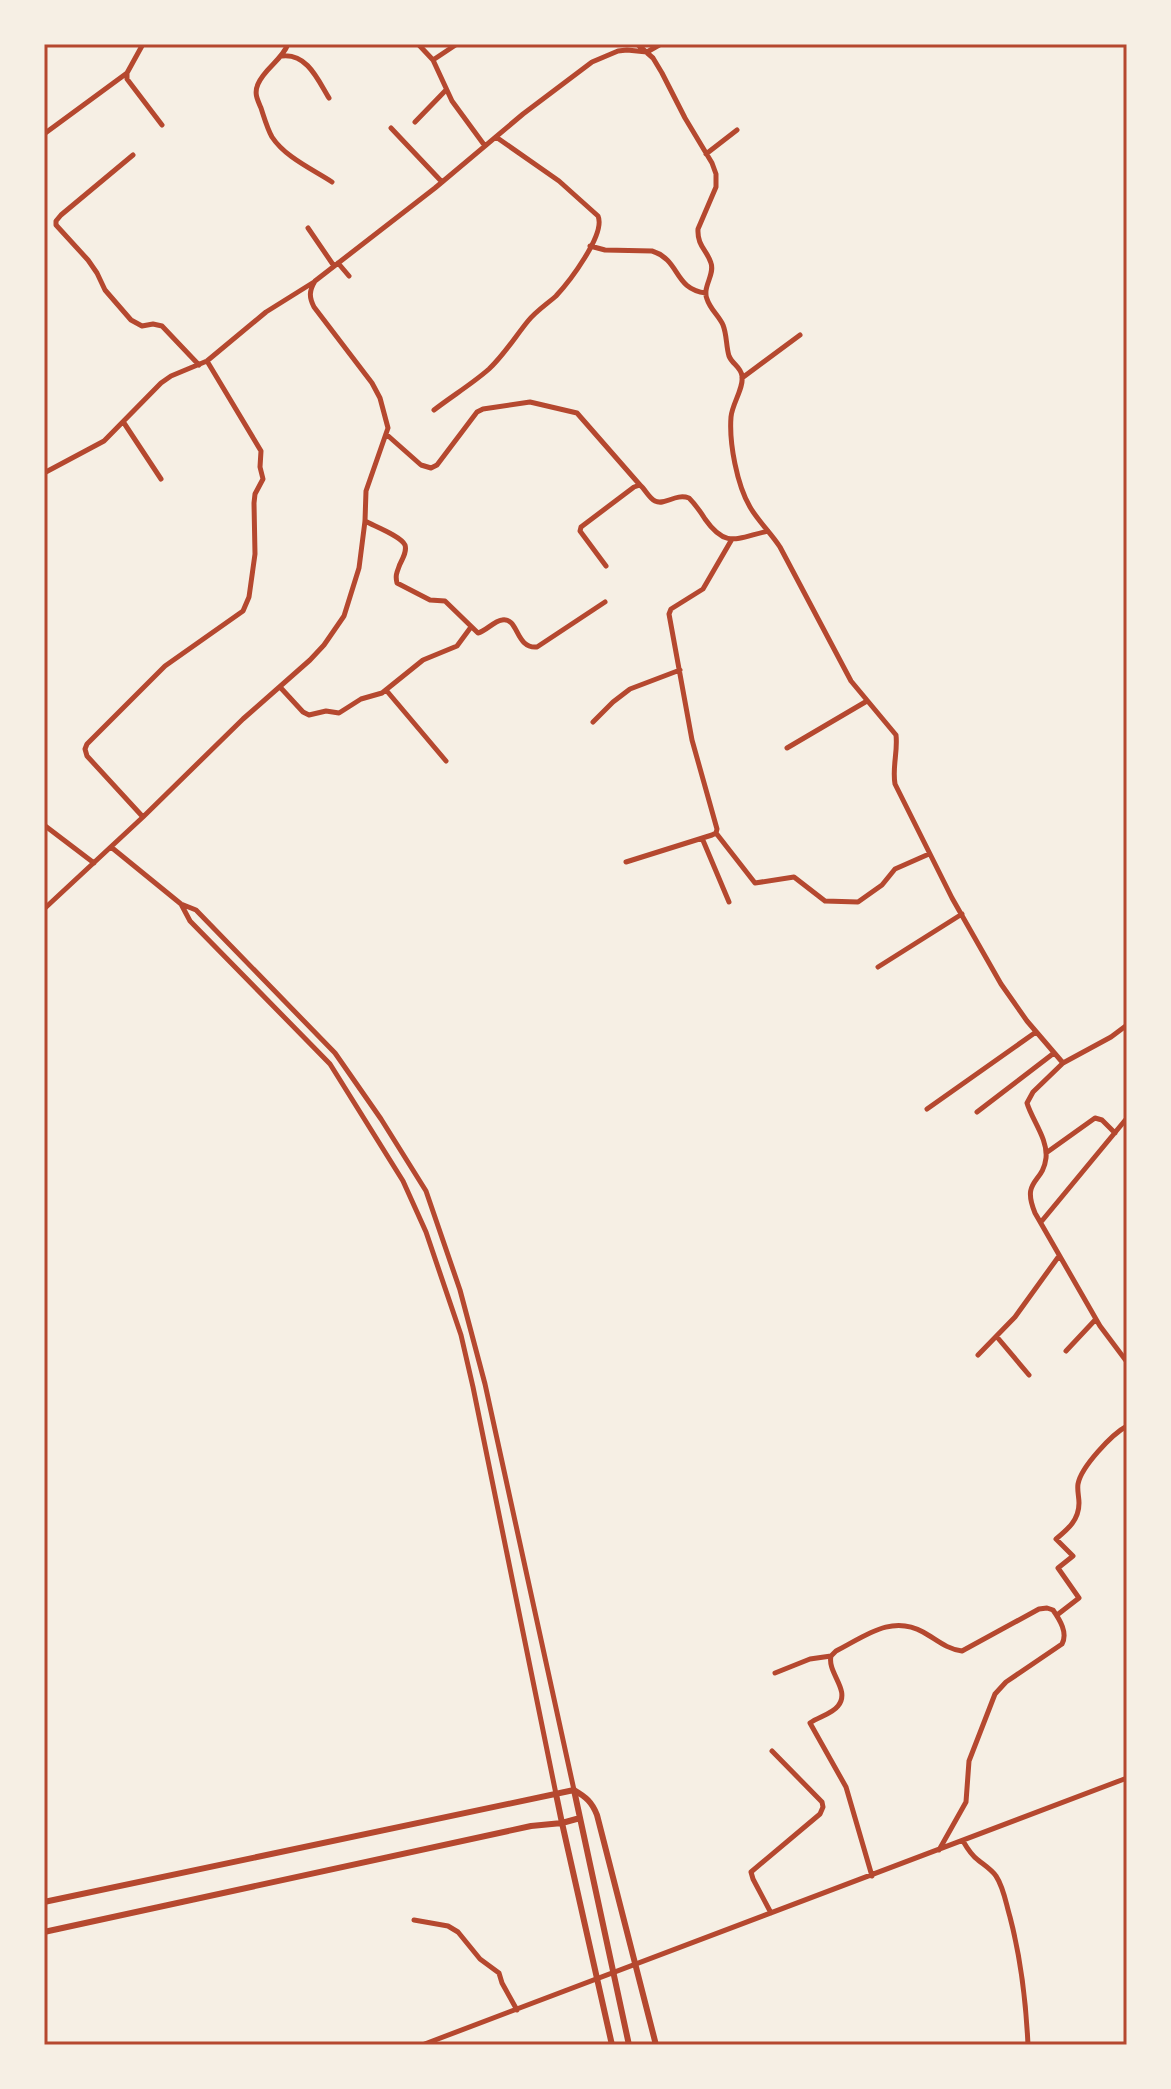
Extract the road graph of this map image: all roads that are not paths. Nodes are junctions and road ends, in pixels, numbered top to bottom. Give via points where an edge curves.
1 (143, 44) edge
2 (288, 44) edge
3 (418, 44) edge
4 (457, 44) edge
5 (637, 44) edge
6 (661, 44) edge
7 (647, 52) junction
8 (281, 57) junction
9 (433, 60) junction
10 (127, 73) junction
11 (446, 90) junction
12 (329, 98) dead end
13 (415, 122) dead end
14 (162, 125) dead end
15 (391, 128) dead end
16 (737, 130) dead end
17 (44, 134) edge
18 (496, 137) junction
19 (485, 146) junction
20 (706, 154) junction
21 (133, 155) dead end
22 (332, 182) dead end
23 (442, 182) junction
24 (308, 228) dead end
25 (590, 246) junction
26 (336, 264) junction
27 (349, 276) dead end
28 (315, 281) junction
29 (706, 293) junction
30 (800, 335) dead end
31 (207, 361) junction
32 (199, 365) junction
33 (742, 378) junction
34 (434, 410) dead end
35 (124, 423) junction
36 (386, 434) junction
37 (44, 473) edge
38 (161, 479) dead end
39 (640, 485) junction
40 (365, 521) junction
41 (769, 530) junction
42 (732, 539) junction
43 (606, 566) dead end
44 (605, 602) dead end
45 (471, 627) junction
46 (680, 670) junction
47 (280, 687) junction
48 (386, 690) junction
49 (867, 701) junction
50 (593, 722) dead end
51 (787, 748) dead end
52 (446, 761) dead end
53 (143, 817) junction
54 (44, 825) edge
55 (716, 833) junction
56 (702, 838) junction
57 (111, 847) junction
58 (929, 854) junction
59 (626, 862) dead end
60 (94, 863) junction
61 (729, 902) dead end
62 (181, 904) junction
63 (44, 909) edge
64 (962, 914) junction
65 (878, 967) dead end
66 (1127, 1025) edge
67 (1036, 1032) junction
68 (1054, 1053) junction
69 (1063, 1063) junction
70 (927, 1109) dead end
71 (977, 1112) dead end
72 (1127, 1118) edge
73 (1115, 1133) junction
74 (1046, 1153) junction
75 (1041, 1222) junction
76 (1059, 1256) junction
77 (1096, 1319) junction
78 (997, 1337) junction
79 (1066, 1351) dead end
80 (978, 1355) dead end
81 (1127, 1362) edge
82 (1029, 1375) dead end
83 (1127, 1426) edge
84 (1057, 1615) junction
85 (831, 1656) junction
86 (775, 1673) dead end
87 (772, 1751) dead end
88 (1127, 1778) edge
89 (574, 1790) junction
90 (556, 1794) junction
91 (580, 1818) junction
92 (562, 1823) junction
93 (963, 1841) junction
94 (939, 1850) junction
95 (872, 1876) junction
96 (44, 1902) edge
97 (771, 1913) junction
98 (414, 1920) dead end
99 (44, 1932) edge
100 (634, 1964) junction
101 (614, 1972) junction
102 (597, 1979) junction
103 (517, 2010) junction
104 (422, 2045) edge
105 (612, 2045) edge
106 (629, 2045) edge
107 (656, 2045) edge
108 (1028, 2045) edge

1 - 10 street
2 - 8 street
3 - 9 street
4 - 9 street
5 - 7 street
6 - 7 street
7 - 18 street via 618,51 592,62
7 - 20 street
8 - 12 street via 303,61
8 - 22 street via 256,90 270,133 286,153
9 - 11 street
10 - 14 street via 129,84
10 - 17 street
11 - 13 street
11 - 19 street
15 - 23 street
16 - 20 street
18 - 19 street
18 - 25 street via 598,216
19 - 23 street
20 - 29 street via 716,187 698,229 712,270
21 - 32 street via 61,215 56,225 131,320 162,326
23 - 26 street
24 - 26 street
25 - 29 street via 658,253 686,286
25 - 34 street via 565,285 531,317 498,360
26 - 27 street
26 - 28 street
28 - 31 street via 266,312
28 - 36 street via 310,299 372,383 385,414
29 - 33 street
30 - 33 street
31 - 32 street
31 - 53 street via 261,451 263,482 255,494 249,597 243,611 165,666 87,744 87,756
32 - 35 street via 161,383
33 - 41 street via 732,406 734,452 746,498
35 - 37 street via 104,441
35 - 38 street
36 - 39 street via 431,468 477,412 530,402 577,413
36 - 40 street via 366,491
39 - 42 street via 657,502 678,495 689,498 718,536
39 - 43 street via 581,527
40 - 45 street via 404,543 397,583 430,600 445,601
40 - 47 street via 359,568 344,616 324,645
41 - 42 street
41 - 49 street via 842,667
42 - 46 street via 707,584 669,614
44 - 45 street via 537,647 525,645 507,620 482,633
45 - 48 street via 457,646 417,663
46 - 50 street via 630,689
46 - 55 street
47 - 48 street via 309,715 339,713
47 - 53 street
48 - 52 street
49 - 51 street
49 - 58 street via 896,735 895,784
53 - 57 street
54 - 60 street
55 - 56 street
55 - 58 street via 755,883 794,877 825,901 858,902 895,869
56 - 59 street
56 - 61 street
57 - 60 street
57 - 62 street
58 - 64 street
60 - 63 street
62 - 89 street via 196,910 335,1053 426,1191 485,1384
62 - 90 street via 190,921 330,1064 403,1181 426,1232 461,1335
64 - 65 street
64 - 67 street via 1001,984
66 - 69 street
67 - 68 street
67 - 70 street
68 - 69 street
68 - 71 street
69 - 74 street via 1027,1103
72 - 73 street
73 - 74 street via 1095,1118
73 - 75 street
74 - 75 street via 1030,1191
75 - 76 street
76 - 77 street
76 - 78 street
77 - 79 street
77 - 81 street
78 - 80 street
78 - 82 street
83 - 84 street via 1085,1469 1078,1484 1078,1514 1056,1539 1073,1556 1058,1568 1079,1598
84 - 85 street via 1039,1609 962,1651 914,1627 880,1627
84 - 94 street via 1065,1634 1062,1644 1006,1682 990,1703 969,1761 966,1802
85 - 86 street
85 - 95 street via 842,1698 836,1709 810,1723 846,1787
87 - 97 street via 823,1807 751,1872
88 - 93 street
89 - 90 street
89 - 91 street
89 - 100 street via 593,1804 597,1815
90 - 92 street
90 - 96 street
91 - 92 street
91 - 101 street
92 - 99 street
92 - 102 street
93 - 94 street
93 - 108 street via 991,1870 1004,1896 1021,1960
94 - 95 street
95 - 97 street
97 - 100 street
98 - 103 street via 458,1932 499,1973
100 - 101 street
100 - 107 street
101 - 102 street
101 - 106 street
102 - 103 street
102 - 105 street
103 - 104 street

